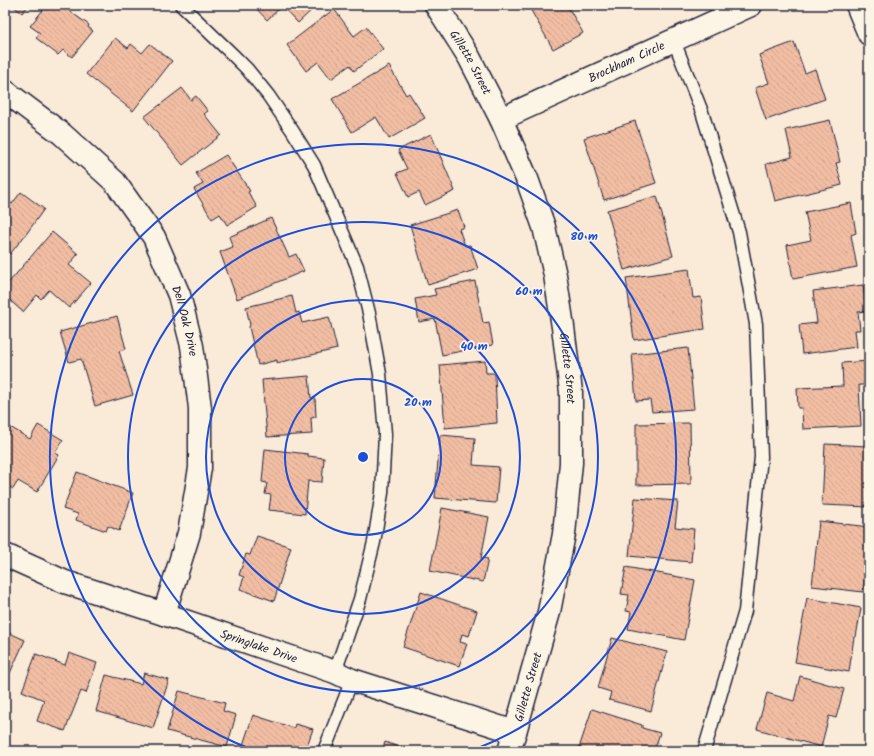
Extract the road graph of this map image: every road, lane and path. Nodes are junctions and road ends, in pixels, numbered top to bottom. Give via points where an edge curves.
1 (181, 5) edge
2 (436, 5) edge
3 (751, 5) edge
4 (857, 5) edge
5 (869, 34) edge
6 (674, 41) junction
7 (5, 91) edge
8 (501, 119) junction
9 (5, 554) edge
10 (164, 614) junction
11 (343, 676) junction
12 (512, 742) edge
13 (324, 751) edge
14 (704, 751) edge

1 - 11 lane via 247,69 292,130 314,165 358,266 380,374 385,434 382,493 374,542
2 - 8 street, Gillette Street via 469,57
3 - 6 street, Brockham Circle
4 - 5 street
6 - 8 street, Brockham Circle
6 - 14 lane via 702,112 739,232 756,324 761,457 745,611
7 - 10 street, Dell Oak Drive via 62,134 115,182 154,237 178,295 192,346 200,408 200,468 189,533
8 - 12 street, Gillette Street via 544,226 555,275 571,392 571,463 564,534 549,612
9 - 10 street, Springlake Drive via 65,582
10 - 11 street, Springlake Drive
11 - 12 street, Springlake Drive
11 - 13 lane

